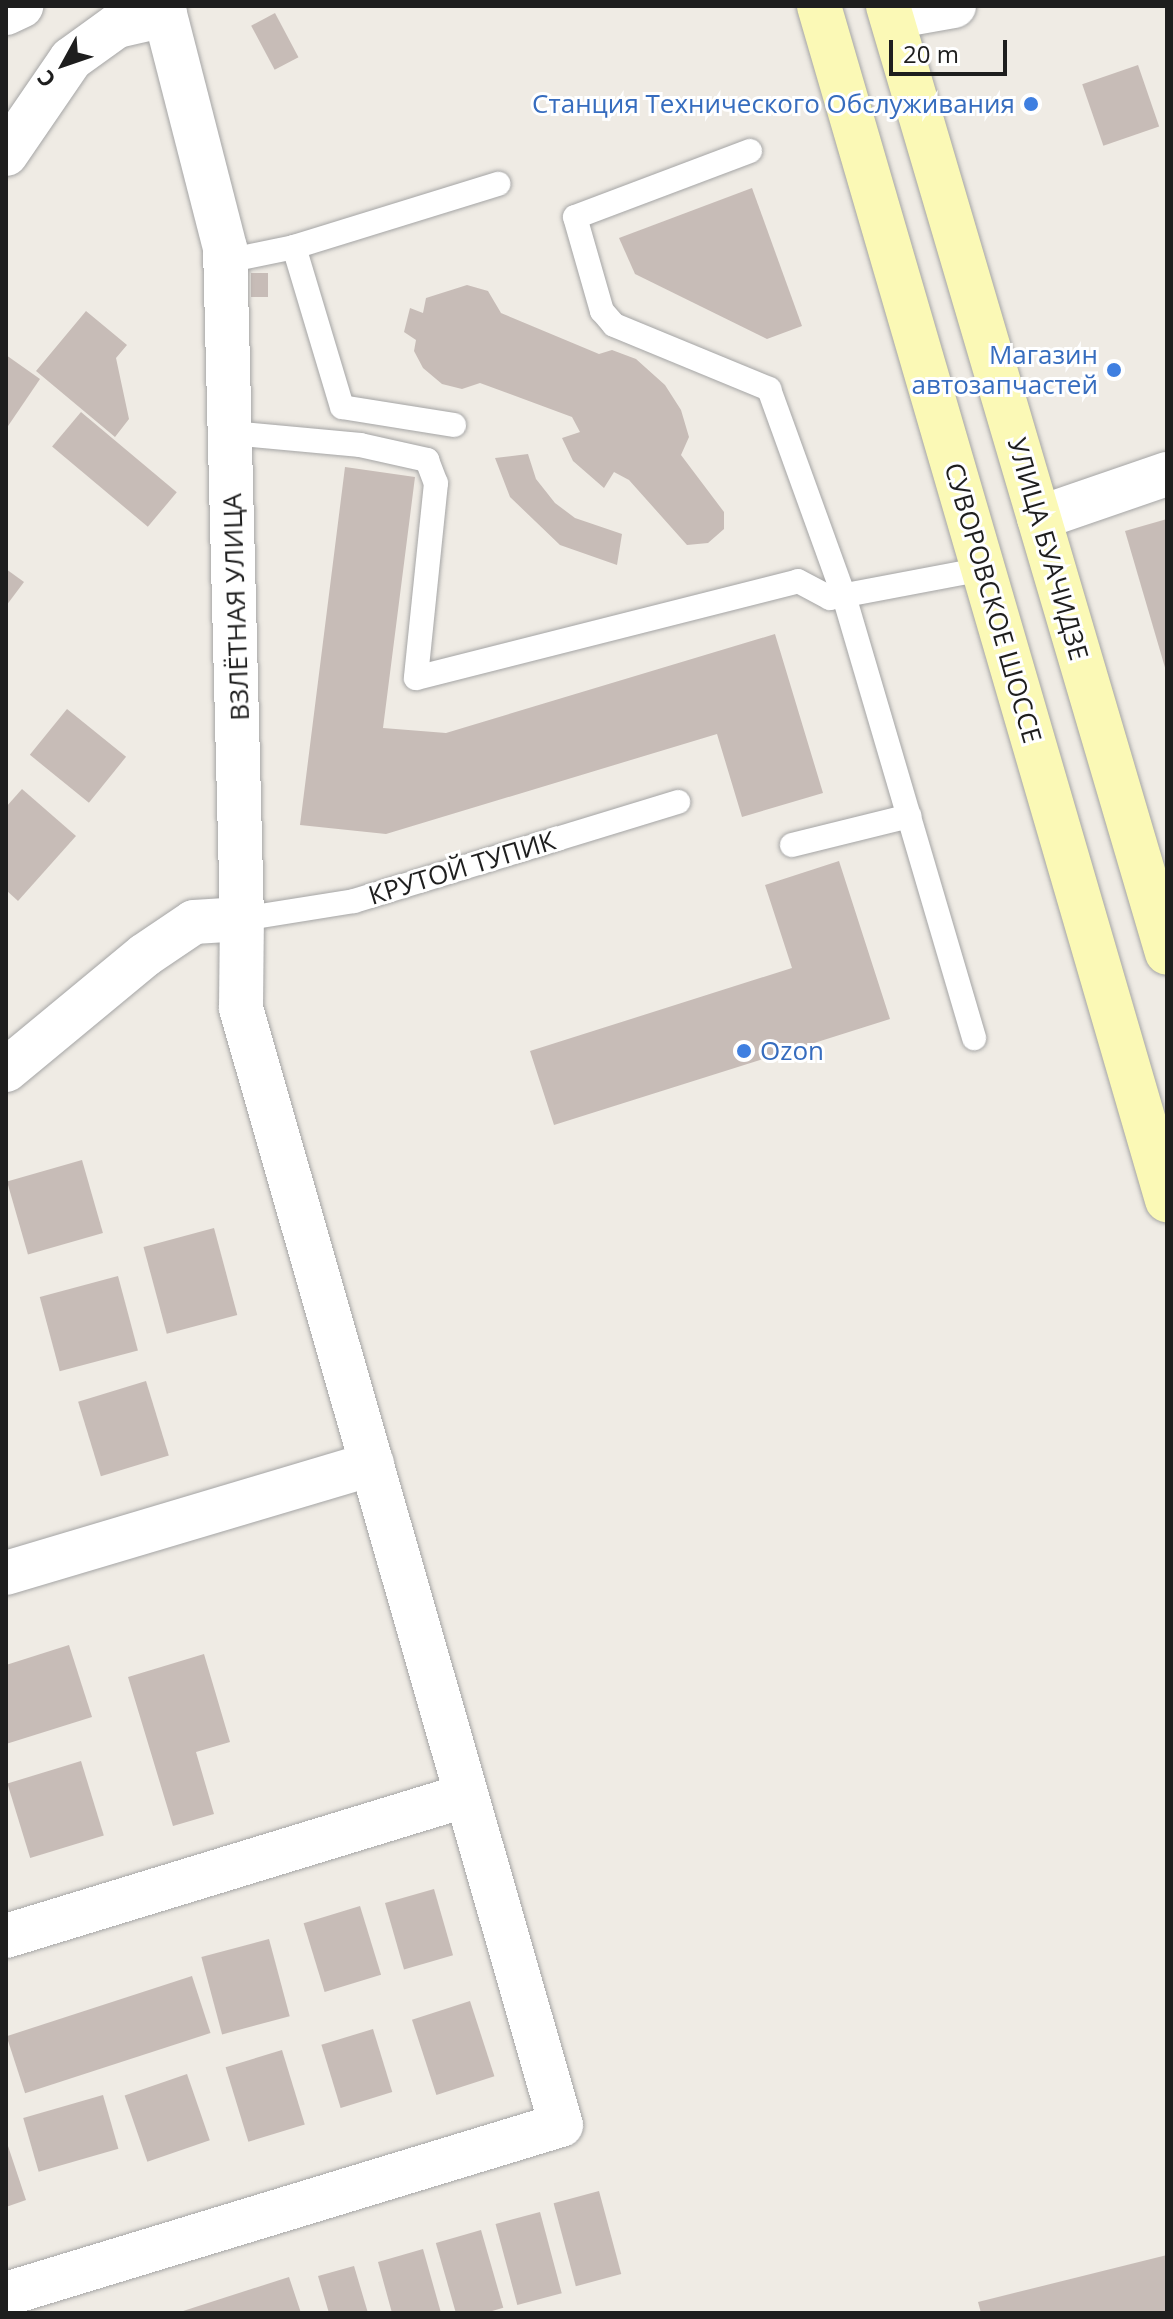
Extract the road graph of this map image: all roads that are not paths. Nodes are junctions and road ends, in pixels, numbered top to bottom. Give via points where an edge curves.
1 (21, 6) edge
2 (819, 6) edge
3 (954, 6) edge
4 (165, 10) edge
5 (890, 12) edge
6 (6, 13) edge
7 (750, 151) dead end
8 (6, 154) edge
9 (498, 184) dead end
10 (294, 247) junction
11 (226, 261) junction
12 (454, 425) dead end
13 (231, 433) junction
14 (1167, 474) edge
15 (1039, 518) junction
16 (983, 569) junction
17 (844, 596) junction
18 (678, 802) dead end
19 (909, 816) junction
20 (792, 845) dead end
21 (242, 919) junction
22 (1167, 953) edge
23 (974, 1038) dead end
24 (6, 1070) edge
25 (1167, 1200) edge
26 (372, 1464) junction
27 (6, 1573) edge
28 (464, 1796) junction
29 (6, 1936) edge
30 (6, 2294) edge

1 - 6 street
2 - 16 main road, СУВОРОВСКОЕ ШОССЕ
3 - 5 street
4 - 8 street via 117,26 71,59
4 - 11 street, ВЗЛЁТНАЯ УЛИЦА
5 - 15 main road, УЛИЦА БУАЧИДЗЕ
7 - 17 lane via 575,217 602,311 614,325 769,389
9 - 10 lane
10 - 11 lane
10 - 12 lane via 342,407
11 - 13 street, ВЗЛЁТНАЯ УЛИЦА
13 - 17 lane via 360,445 427,460 436,483 416,678 798,581 830,598
13 - 21 street, ВЗЛЁТНАЯ УЛИЦА
14 - 15 street
15 - 22 main road, УЛИЦА БУАЧИДЗЕ
16 - 17 lane
16 - 25 main road, СУВОРОВСКОЕ ШОССЕ
17 - 19 lane
18 - 21 lane, КРУТОЙ ТУПИК via 354,901
19 - 20 lane
19 - 23 lane
21 - 24 street via 194,922 145,955
21 - 26 street, ВЗЛЁТНАЯ УЛИЦА via 241,1008
26 - 27 street
26 - 28 street, ВЗЛЁТНАЯ УЛИЦА
28 - 29 street
28 - 30 street, ВЗЛЁТНАЯ УЛИЦА via 561,2125

